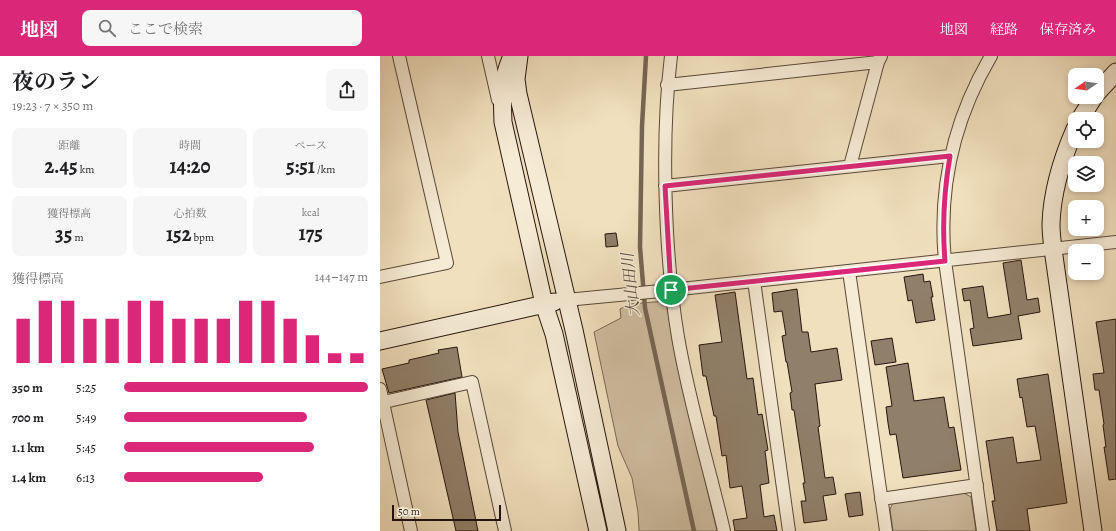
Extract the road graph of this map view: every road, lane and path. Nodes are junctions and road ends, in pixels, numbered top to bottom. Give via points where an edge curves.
1 (399, 56) edge
2 (488, 56) edge
3 (512, 56) edge
4 (519, 56) edge
5 (671, 56) edge
6 (992, 56) edge
7 (880, 59) edge
8 (1116, 72) edge
9 (667, 85) junction
10 (1104, 86) edge
11 (503, 122) junction
12 (1068, 146) edge
13 (950, 156) junction
14 (850, 166) junction
15 (665, 186) junction
16 (1116, 242) edge
17 (1053, 249) junction
18 (945, 261) junction
19 (849, 271) junction
20 (380, 277) edge
21 (754, 281) junction
22 (671, 290) junction
23 (566, 300) junction
24 (544, 304) junction
25 (380, 341) edge
26 (380, 389) edge
27 (381, 403) edge
28 (977, 485) junction
29 (881, 499) junction
30 (412, 531) edge
31 (506, 531) edge
32 (598, 531) edge
33 (617, 531) edge
34 (724, 531) edge
35 (789, 531) edge
36 (886, 531) edge
37 (983, 531) edge
38 (1092, 531) edge

1 - 20 street via 447,263
2 - 11 street
3 - 11 street via 504,79
4 - 23 street via 516,79 518,94
5 - 9 street
6 - 13 street via 968,103
7 - 9 street
7 - 14 street
8 - 10 street
9 - 15 street
11 - 24 street
12 - 17 street via 1057,180 1051,225
13 - 14 street
13 - 18 street via 944,204
14 - 15 street
15 - 22 street
16 - 17 street
17 - 18 street
17 - 38 street
18 - 19 street
18 - 28 street
19 - 21 street
19 - 29 street
21 - 22 street
21 - 35 street
22 - 23 street
22 - 34 street via 687,382
23 - 24 street
23 - 33 street
24 - 25 street
24 - 32 street via 554,334
26 - 27 street
27 - 30 street
27 - 31 street via 472,382
28 - 29 street
28 - 37 street
29 - 36 street

